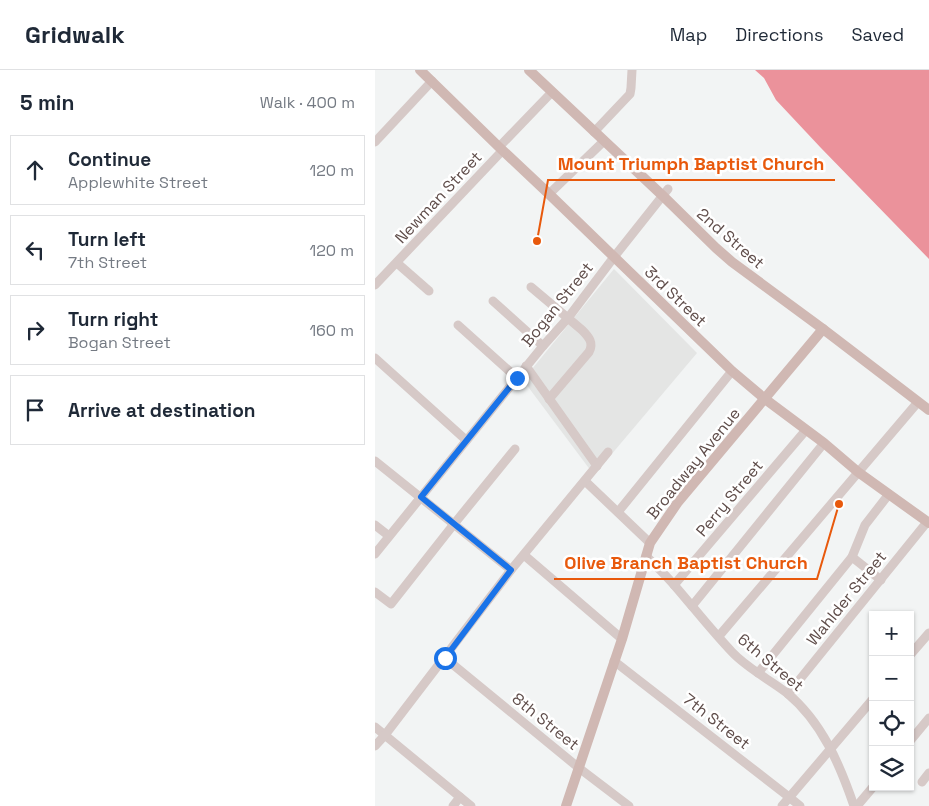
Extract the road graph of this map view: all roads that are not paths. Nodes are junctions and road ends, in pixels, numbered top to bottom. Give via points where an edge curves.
1 (420, 70) edge
2 (529, 70) edge
3 (632, 70) edge
4 (432, 81) junction
5 (552, 92) junction
6 (594, 132) junction
7 (375, 142) edge
8 (604, 142) junction
9 (501, 149) junction
10 (666, 193) junction
11 (549, 194) junction
12 (614, 257) junction
13 (397, 263) junction
14 (375, 285) edge
15 (531, 287) dead end
16 (429, 291) dead end
17 (493, 301) dead end
18 (568, 318) junction
19 (458, 325) dead end
20 (823, 329) junction
21 (543, 346) junction
22 (375, 358) edge
23 (526, 366) junction
24 (732, 372) junction
25 (517, 378) junction
26 (549, 399) junction
27 (765, 399) junction
28 (918, 402) junction
29 (929, 410) edge
30 (806, 430) junction
31 (466, 440) junction
32 (824, 443) junction
33 (515, 449) dead end
34 (608, 452) dead end
35 (375, 461) edge
36 (597, 466) junction
37 (858, 472) junction
38 (585, 481) junction
39 (889, 494) junction
40 (421, 497) junction
41 (617, 512) junction
42 (928, 522) edge
43 (454, 524) junction
44 (375, 525) edge
45 (389, 536) junction
46 (650, 542) junction
47 (375, 554) edge
48 (524, 555) junction
49 (646, 556) junction
50 (852, 557) junction
51 (511, 570) junction
52 (881, 580) junction
53 (674, 585) junction
54 (375, 592) edge
55 (692, 606) junction
56 (929, 633) edge
57 (719, 636) junction
58 (622, 639) junction
59 (914, 650) edge
60 (445, 658) junction
61 (615, 661) junction
62 (758, 673) junction
63 (787, 694) junction
64 (871, 701) edge
65 (929, 718) edge
66 (375, 727) edge
67 (385, 735) junction
68 (914, 736) edge
69 (375, 746) edge
70 (830, 748) junction
71 (579, 768) junction
72 (929, 773) edge
73 (922, 782) dead end
74 (869, 791) edge
75 (789, 797) junction
76 (459, 798) junction
77 (453, 806) edge
78 (471, 806) edge
79 (566, 806) edge
80 (629, 806) edge
81 (782, 806) edge
82 (799, 806) edge
83 (856, 806) edge

1 - 4 main road, 3rd Street
2 - 5 main road, 2nd Street
3 - 6 street via 630,94
4 - 7 street
4 - 9 main road, 3rd Street
5 - 6 main road, 2nd Street
5 - 9 street, Newman Street
6 - 8 main road, 2nd Street
8 - 10 main road, 2nd Street
8 - 11 street
9 - 11 main road, 3rd Street
9 - 13 street, Newman Street
10 - 12 street, Bogan Street
10 - 20 main road, 2nd Street via 732,262
11 - 12 main road, 3rd Street
12 - 18 street, Bogan Street
12 - 24 main road, 3rd Street
13 - 14 street, Newman Street
13 - 16 street
15 - 18 street
17 - 21 street
18 - 21 street, Bogan Street
18 - 26 street via 588,336 592,347
19 - 25 street
20 - 27 main road, Broadway Avenue
20 - 28 main road, 2nd Street
21 - 23 street, Bogan Street
22 - 31 street
23 - 25 street, Bogan Street
23 - 26 street
24 - 27 main road, 3rd Street
24 - 41 street
25 - 31 street, Bogan Street
26 - 36 street
27 - 30 main road, 3rd Street
27 - 46 main road, Broadway Avenue via 678,502
28 - 29 main road, 2nd Street
28 - 37 street
30 - 32 main road, 3rd Street
30 - 53 street, Perry Street
31 - 40 street, Bogan Street
32 - 37 main road, 3rd Street
32 - 55 street
33 - 43 street
34 - 36 street
35 - 40 street
36 - 38 street
37 - 39 main road, 3rd Street
37 - 57 street
38 - 41 street
38 - 48 street
39 - 42 main road, 3rd Street
39 - 50 street via 865,526
40 - 43 street
40 - 45 street, Bogan Street
41 - 46 street
42 - 52 street, Wahlder Street
43 - 51 street
43 - 54 street via 391,604
44 - 45 street
45 - 47 street, Bogan Street
46 - 49 main road, Broadway Avenue
48 - 51 street
48 - 58 street
49 - 53 street, 6th Street
49 - 58 main road, Broadway Avenue
50 - 52 street
50 - 62 street
51 - 60 street
52 - 63 street, Wahlder Street
53 - 55 street, 6th Street
55 - 57 street, 6th Street
56 - 59 street
57 - 62 street, 6th Street via 733,653
58 - 61 main road, Broadway Avenue
60 - 67 street
60 - 71 street, 8th Street
61 - 71 main road, Broadway Avenue
61 - 75 street, 7th Street
62 - 63 street, 6th Street
63 - 70 street, 6th Street via 818,728
64 - 70 street
65 - 68 street
66 - 67 street
67 - 69 street
67 - 76 street
70 - 75 street
70 - 83 street, 6th Street
71 - 79 main road, Broadway Avenue
71 - 80 street, 8th Street
72 - 73 street
74 - 83 street
75 - 81 street
75 - 82 street, 7th Street
76 - 77 street
76 - 78 street

